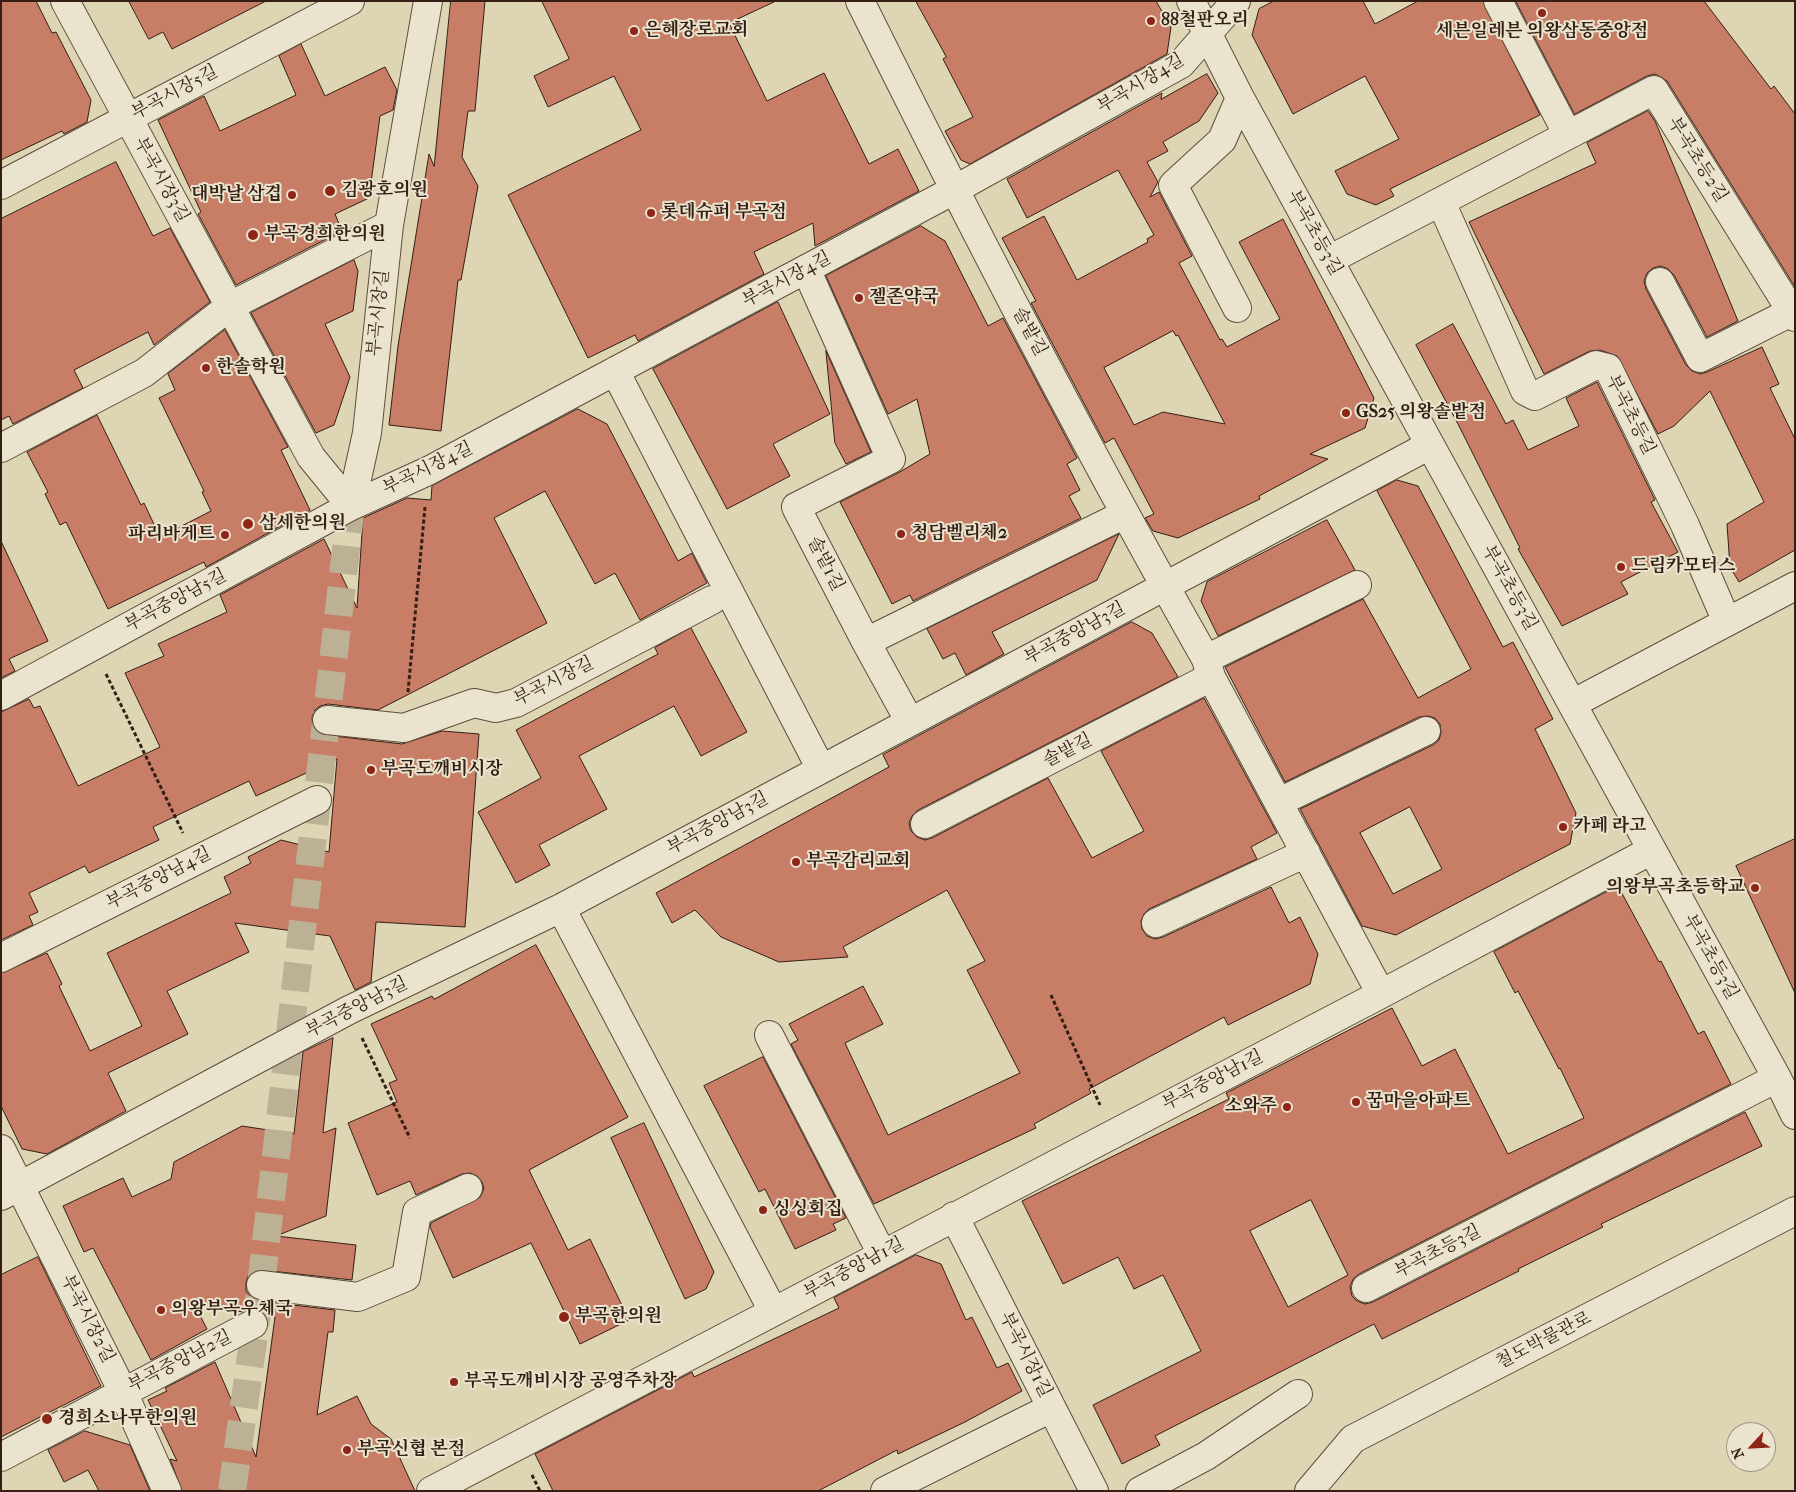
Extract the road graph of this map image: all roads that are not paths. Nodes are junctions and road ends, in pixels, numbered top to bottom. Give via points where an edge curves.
1 (65, 1) edge
2 (350, 1) edge
3 (428, 1) edge
4 (860, 1) edge
5 (1192, 1) edge
6 (1236, 1) edge
7 (1498, 1) edge
8 (1209, 33) junction
9 (1240, 98) junction
10 (127, 118) junction
11 (1568, 136) junction
12 (1, 185) edge
13 (954, 190) junction
14 (1441, 202) junction
15 (389, 225) junction
16 (1329, 260) junction
17 (806, 269) junction
18 (1660, 282) dead end
19 (230, 306) junction
20 (1237, 308) dead end
21 (1794, 313) edge
22 (615, 371) junction
23 (1430, 445) junction
24 (1, 448) edge
25 (350, 506) junction
26 (1125, 514) junction
27 (1357, 585) dead end
28 (1795, 586) edge
29 (1165, 587) junction
30 (712, 600) dead end
31 (1726, 622) junction
32 (866, 642) junction
33 (1208, 668) junction
34 (1, 696) edge
35 (1572, 704) junction
36 (327, 720) dead end
37 (910, 722) junction
38 (1426, 732) dead end
39 (821, 769) junction
40 (317, 800) dead end
41 (1279, 802) junction
42 (925, 824) dead end
43 (1652, 850) junction
44 (1306, 853) junction
45 (561, 908) junction
46 (1156, 923) dead end
47 (1, 958) edge
48 (1382, 994) junction
49 (770, 1035) dead end
50 (1777, 1078) junction
51 (1795, 1115) edge
52 (1, 1149) edge
53 (468, 1188) dead end
54 (11, 1191) edge
55 (1795, 1211) edge
56 (954, 1216) junction
57 (882, 1254) junction
58 (260, 1284) dead end
59 (1366, 1288) dead end
60 (773, 1311) junction
61 (253, 1324) dead end
62 (123, 1392) junction
63 (1298, 1394) dead end
64 (1051, 1408) junction
65 (1, 1457) edge
66 (167, 1491) edge
67 (431, 1491) edge
68 (884, 1491) edge
69 (1094, 1491) edge
70 (1140, 1491) edge
71 (1308, 1491) edge

1 - 10 street, 부곡시장3길
2 - 10 street, 부곡시장5길
3 - 15 street, 부곡시장길
4 - 13 street, 솔밭길
5 - 8 street, 부곡초등3길
6 - 8 street, 부곡시장4길
7 - 11 street
8 - 9 street, 부곡초등3길
8 - 13 street, 부곡시장4길 via 1181,64
9 - 16 street, 부곡초등3길
9 - 20 street via 1222,140 1173,185
10 - 12 street, 부곡시장5길
10 - 19 street, 부곡시장3길
11 - 14 street, 부곡초등2길
11 - 21 street, 부곡초등2길 via 1654,90
13 - 17 street, 부곡시장4길
13 - 26 street, 솔밭길
14 - 16 street, 부곡초등2길
14 - 31 street, 부곡초등길 via 1525,391 1535,396 1596,365 1608,368 1685,525
15 - 19 street
15 - 25 street, 부곡시장길 via 367,434
16 - 23 street, 부곡초등3길
17 - 22 street, 부곡시장4길
17 - 32 street, 솔밭1길 via 891,459 796,507
18 - 21 street, 부곡초등2길 via 1700,358
19 - 24 street via 144,373
19 - 25 street, 부곡시장3길 via 311,457
22 - 25 street, 부곡시장4길 via 428,471
22 - 39 street
23 - 29 street, 부곡중앙남3길
23 - 35 street, 부곡초등3길
25 - 34 street, 부곡중앙남5길
26 - 29 street, 솔밭길
26 - 32 street
27 - 33 street, 솔밭길
28 - 31 street
29 - 33 street, 솔밭길
29 - 37 street, 부곡중앙남3길
30 - 36 street, 부곡시장길 via 516,703 496,708 474,703 404,728
31 - 35 street
32 - 37 street
33 - 41 street, 솔밭길
33 - 42 street, 솔밭길
35 - 43 street, 부곡초등3길
37 - 39 street, 부곡중앙남3길
38 - 41 street
39 - 45 street, 부곡중앙남3길
40 - 47 street, 부곡중앙남4길
41 - 44 street, 솔밭길
43 - 48 street, 부곡중앙남1길
43 - 50 street, 부곡초등3길
44 - 46 street
44 - 48 street, 솔밭길
45 - 54 street, 부곡중앙남3길 via 349,1010
45 - 60 street
48 - 56 street, 부곡중앙남1길
49 - 57 street
50 - 51 street, 부곡초등3길
50 - 59 street, 부곡초등3길
52 - 54 street, 부곡시장2길
53 - 58 street via 417,1212 406,1277 358,1297
54 - 62 street, 부곡시장2길
55 - 71 street, 철도박물관로 via 1353,1439
56 - 57 street, 부곡중앙남1길
56 - 64 street, 부곡시장1길
57 - 60 street, 부곡중앙남1길
60 - 67 street, 부곡중앙남1길
61 - 62 street, 부곡중앙남2길
62 - 65 street, 부곡중앙남2길
62 - 66 street, 부곡시장2길
63 - 70 street via 1206,1456
64 - 68 street, 부곡시장1길
64 - 69 street

